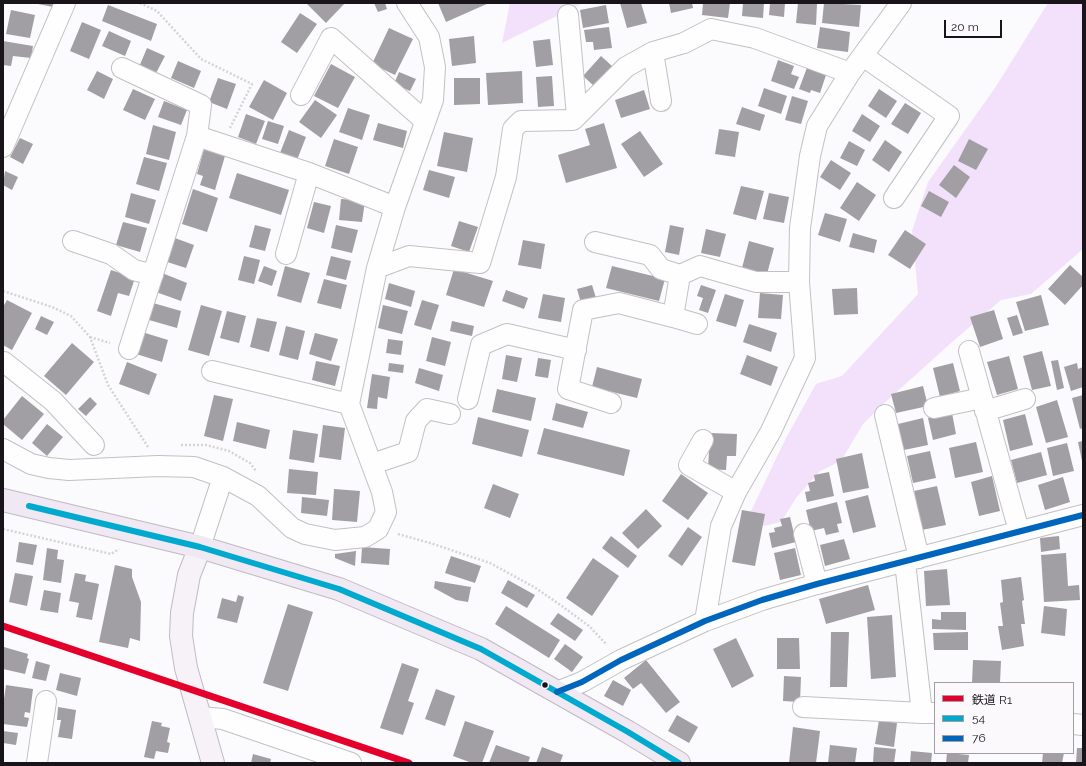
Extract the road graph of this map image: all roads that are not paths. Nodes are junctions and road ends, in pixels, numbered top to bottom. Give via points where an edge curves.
1 (65, 3) edge
2 (407, 3) edge
3 (901, 3) edge
4 (568, 15) dead end
5 (653, 52) junction
6 (863, 56) junction
7 (122, 68) dead end
8 (850, 73) junction
9 (301, 96) dead end
10 (661, 101) dead end
11 (577, 116) junction
12 (425, 121) junction
13 (197, 136) junction
14 (3, 148) edge
15 (309, 173) junction
16 (894, 198) dead end
17 (395, 206) junction
18 (73, 241) dead end
19 (595, 242) dead end
20 (286, 254) dead end
21 (377, 268) junction
22 (153, 275) junction
23 (680, 275) junction
24 (799, 282) junction
25 (673, 317) junction
26 (697, 324) dead end
27 (129, 349) dead end
28 (576, 350) junction
29 (968, 351) dead end
30 (3, 362) edge
31 (212, 371) dead end
32 (468, 399) dead end
33 (1026, 399) dead end
34 (611, 403) dead end
35 (350, 404) junction
36 (984, 405) junction
37 (934, 408) dead end
38 (450, 414) dead end
39 (885, 415) dead end
40 (704, 440) dead end
41 (94, 445) dead end
42 (3, 449) edge
43 (372, 464) junction
44 (223, 477) junction
45 (736, 492) junction
46 (3, 500) edge
47 (1083, 515) edge
48 (1019, 531) junction
49 (804, 534) dead end
50 (200, 547) junction
51 (912, 560) junction
52 (817, 584) junction
53 (705, 621) junction
54 (558, 692) junction
55 (46, 701) dead end
56 (803, 707) dead end
57 (928, 713) edge
58 (200, 717) junction
59 (37, 763) edge
60 (213, 763) edge
61 (351, 763) edge
62 (679, 763) edge

1 - 14 street
2 - 12 street via 429,37 434,67 433,100
3 - 6 street
4 - 11 street
5 - 8 street via 684,43 711,29 754,38
5 - 10 street
5 - 11 street via 626,66
6 - 8 street
6 - 16 street via 949,116
7 - 13 street via 201,105
8 - 24 street via 816,126 800,228
9 - 12 street via 331,38
11 - 21 street via 573,120 521,121 513,129 506,177 480,263 409,256
12 - 17 street
13 - 15 street
13 - 22 street
15 - 17 street
15 - 20 street
17 - 21 street
18 - 22 street via 110,254 134,270
19 - 23 street via 650,255 660,269
21 - 35 street
22 - 27 street
23 - 24 street via 700,266 756,282
23 - 25 street
24 - 45 street via 805,358 771,432
25 - 26 street
25 - 28 street via 619,303 583,310
28 - 32 street via 507,334 481,345
28 - 34 street via 568,389
29 - 36 street
30 - 41 street via 53,401
31 - 35 street
33 - 36 street
35 - 43 street
36 - 37 street
36 - 48 street
38 - 43 street via 427,409 416,421 408,452
39 - 51 street
40 - 45 street via 689,465
42 - 44 street via 31,464 49,468 70,470 194,467
43 - 44 street via 386,512 378,529 365,537 335,540 305,534 292,528 258,496
44 - 50 street
45 - 53 street via 721,526
46 - 50 highway
47 - 48 street
48 - 51 street
49 - 52 street
50 - 54 highway via 340,588 480,649
50 - 58 main road via 189,575 181,624 186,668
51 - 52 street
51 - 57 street
52 - 53 street via 762,600
53 - 54 street
54 - 62 highway
55 - 59 street
56 - 57 street
58 - 60 main road
58 - 61 street via 223,719

